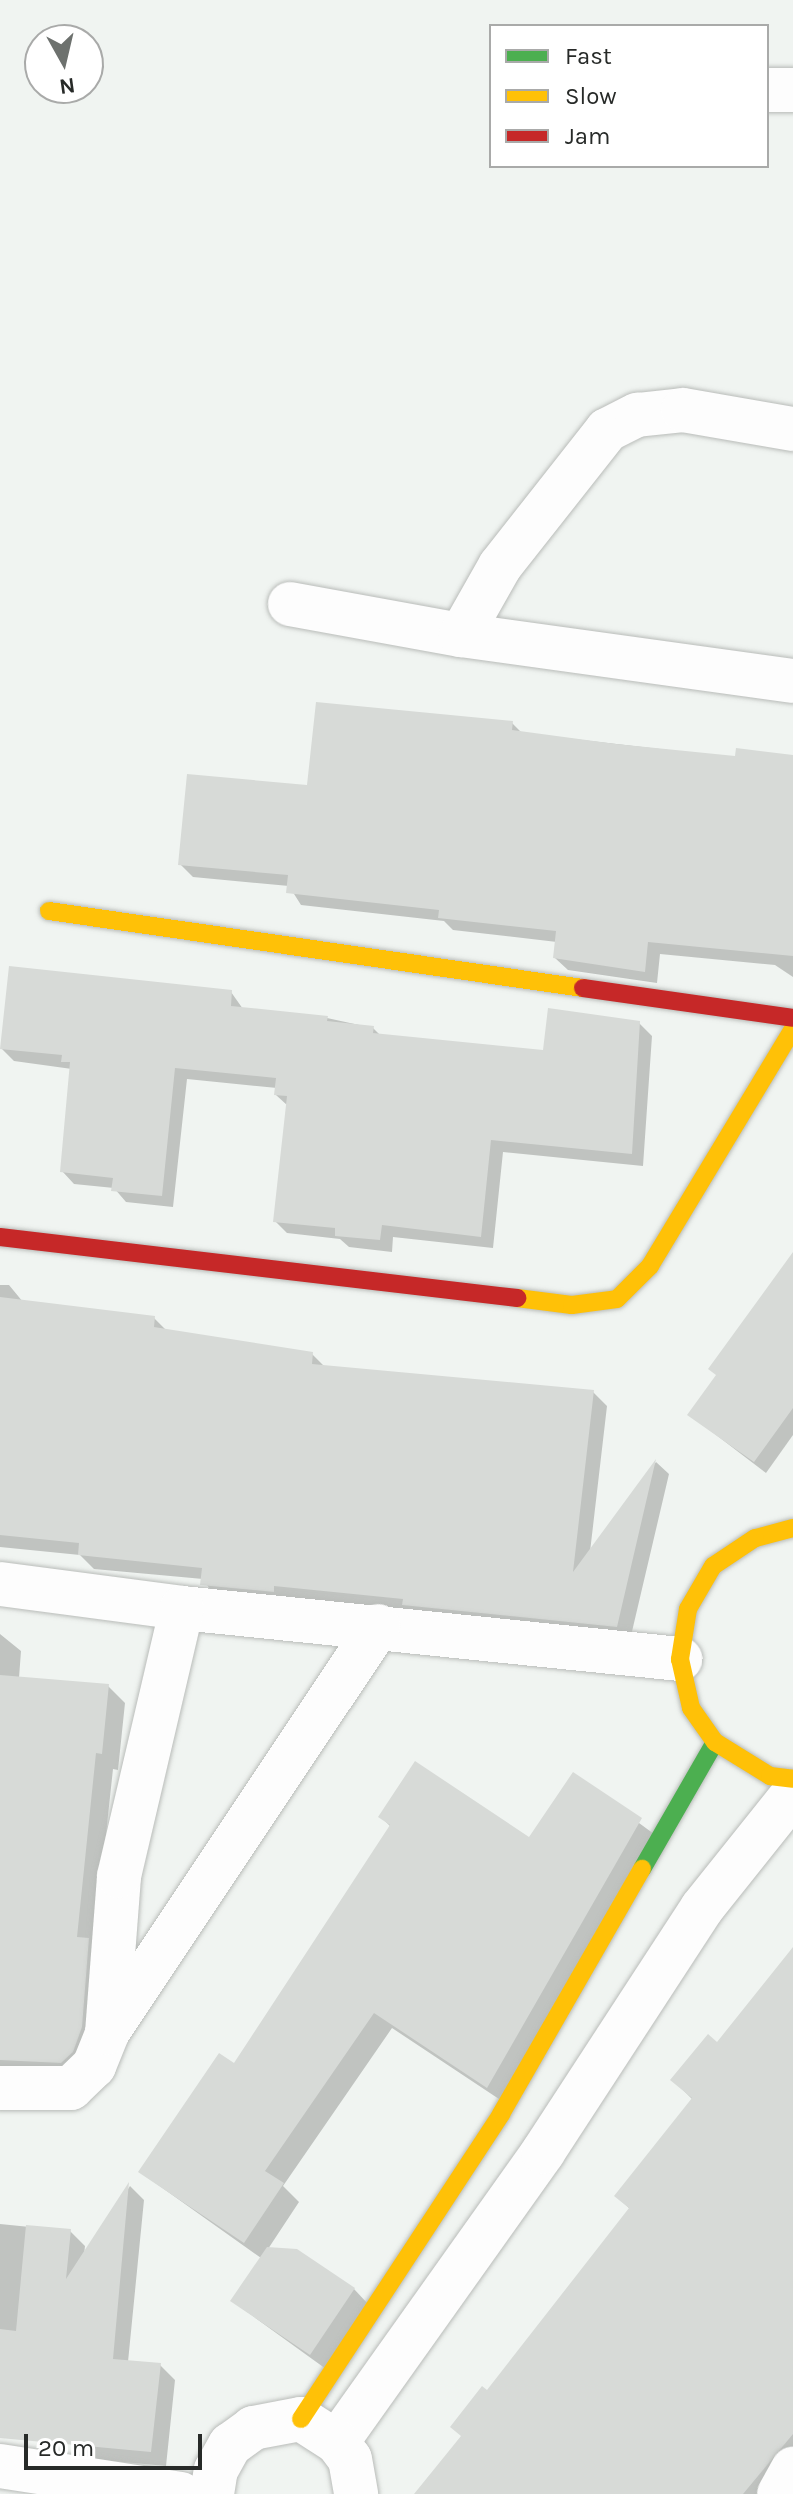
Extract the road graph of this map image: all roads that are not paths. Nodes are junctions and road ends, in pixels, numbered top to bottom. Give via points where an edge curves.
1 (769, 90) edge
2 (793, 90) edge
3 (793, 429) edge
4 (290, 604) dead end
5 (461, 635) junction
6 (793, 681) edge
7 (49, 911) dead end
8 (793, 1018) edge
9 (793, 1029) edge
10 (0, 1237) edge
11 (793, 1528) edge
12 (0, 1584) edge
13 (182, 1608) junction
14 (378, 1626) junction
15 (680, 1659) junction
16 (715, 1742) junction
17 (793, 1779) edge
18 (793, 1794) edge
19 (107, 2033) junction
20 (0, 2088) edge
21 (501, 2114) junction
22 (543, 2152) junction
23 (301, 2419) junction
24 (337, 2442) junction
25 (0, 2466) edge
26 (793, 2469) edge
27 (181, 2494) edge
28 (212, 2494) edge
29 (356, 2494) edge
30 (779, 2494) edge

1 - 2 street
3 - 5 street via 683,410 637,415 607,430 500,566
4 - 5 street
5 - 6 street
7 - 8 street
9 - 10 street via 650,1266 617,1299 572,1305
11 - 15 street via 755,1538 713,1566 688,1609
12 - 13 street
13 - 14 street
13 - 19 street via 119,1876
14 - 15 street
14 - 19 street
15 - 16 street via 691,1708
16 - 17 street via 770,1776
16 - 21 street
18 - 22 street via 702,1908
19 - 20 street via 94,2066 71,2088
21 - 22 street
21 - 23 street
22 - 24 street
23 - 24 street
23 - 28 street via 253,2428 230,2445 216,2470
24 - 29 street via 350,2459
25 - 27 street
26 - 30 street

